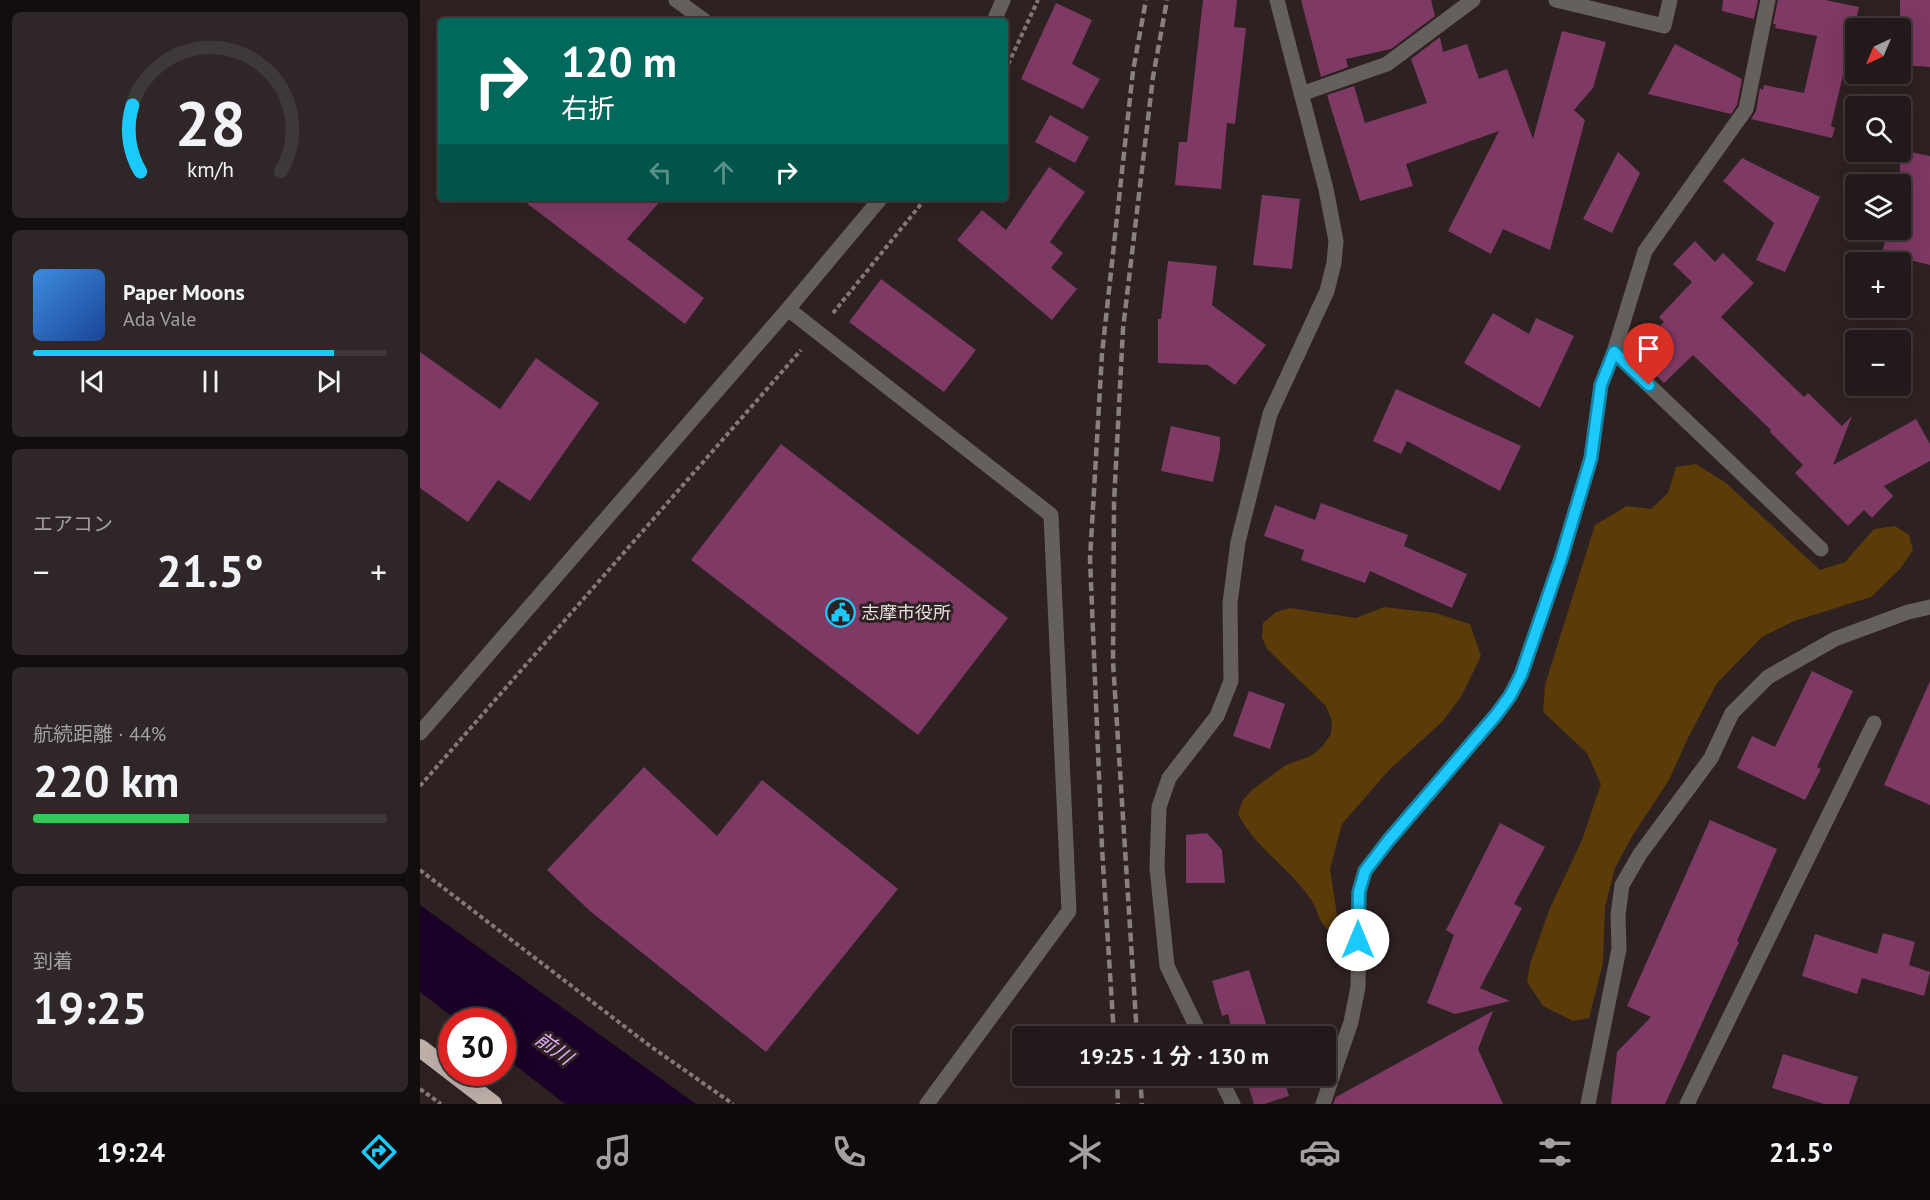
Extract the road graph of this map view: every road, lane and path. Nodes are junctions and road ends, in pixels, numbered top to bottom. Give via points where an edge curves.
1 (676, 0) edge
2 (1003, 0) edge
3 (1038, 0) edge
4 (1277, 0) edge
5 (1473, 0) edge
6 (1556, 0) edge
7 (1670, 0) edge
8 (1768, 0) edge
9 (692, 5) edge
10 (703, 18) edge
11 (995, 18) edge
12 (1008, 65) edge
13 (1301, 94) junction
14 (878, 201) edge
15 (924, 201) edge
16 (788, 309) junction
17 (817, 332) junction
18 (1614, 352) junction
19 (1821, 549) dead end
20 (1930, 607) edge
21 (1874, 723) dead end
22 (420, 733) edge
23 (420, 786) edge
24 (420, 870) edge
25 (1196, 1026) edge
26 (420, 1048) edge
27 (1224, 1086) edge
28 (420, 1089) edge
29 (441, 1104) edge
30 (493, 1104) edge
31 (733, 1104) edge
32 (927, 1104) edge
33 (1233, 1104) edge
34 (1323, 1104) edge
35 (1588, 1104) edge
36 (1687, 1104) edge

1 - 9 street
2 - 11 street
3 - 12 path
4 - 13 street
5 - 13 street via 1387,64
6 - 7 street via 1664,26
8 - 18 street via 1746,109 1645,251
9 - 10 street
13 - 25 street via 1326,189 1336,241 1334,263 1327,291 1270,414 1252,481 1230,603 1231,681 1217,716 1170,778 1159,807 1157,868 1167,966
14 - 16 street
15 - 17 path
16 - 17 street
16 - 22 street
17 - 23 path
17 - 32 street via 1051,515 1069,911
18 - 19 street
18 - 34 street via 1601,385 1591,458 1521,675 1496,715 1365,871 1359,892 1358,987 1351,1022
20 - 35 street via 1835,639 1768,677 1732,713 1711,758 1653,835 1622,885 1619,949
21 - 36 street
24 - 31 path via 650,1046
26 - 30 highway
27 - 33 street
28 - 29 path

